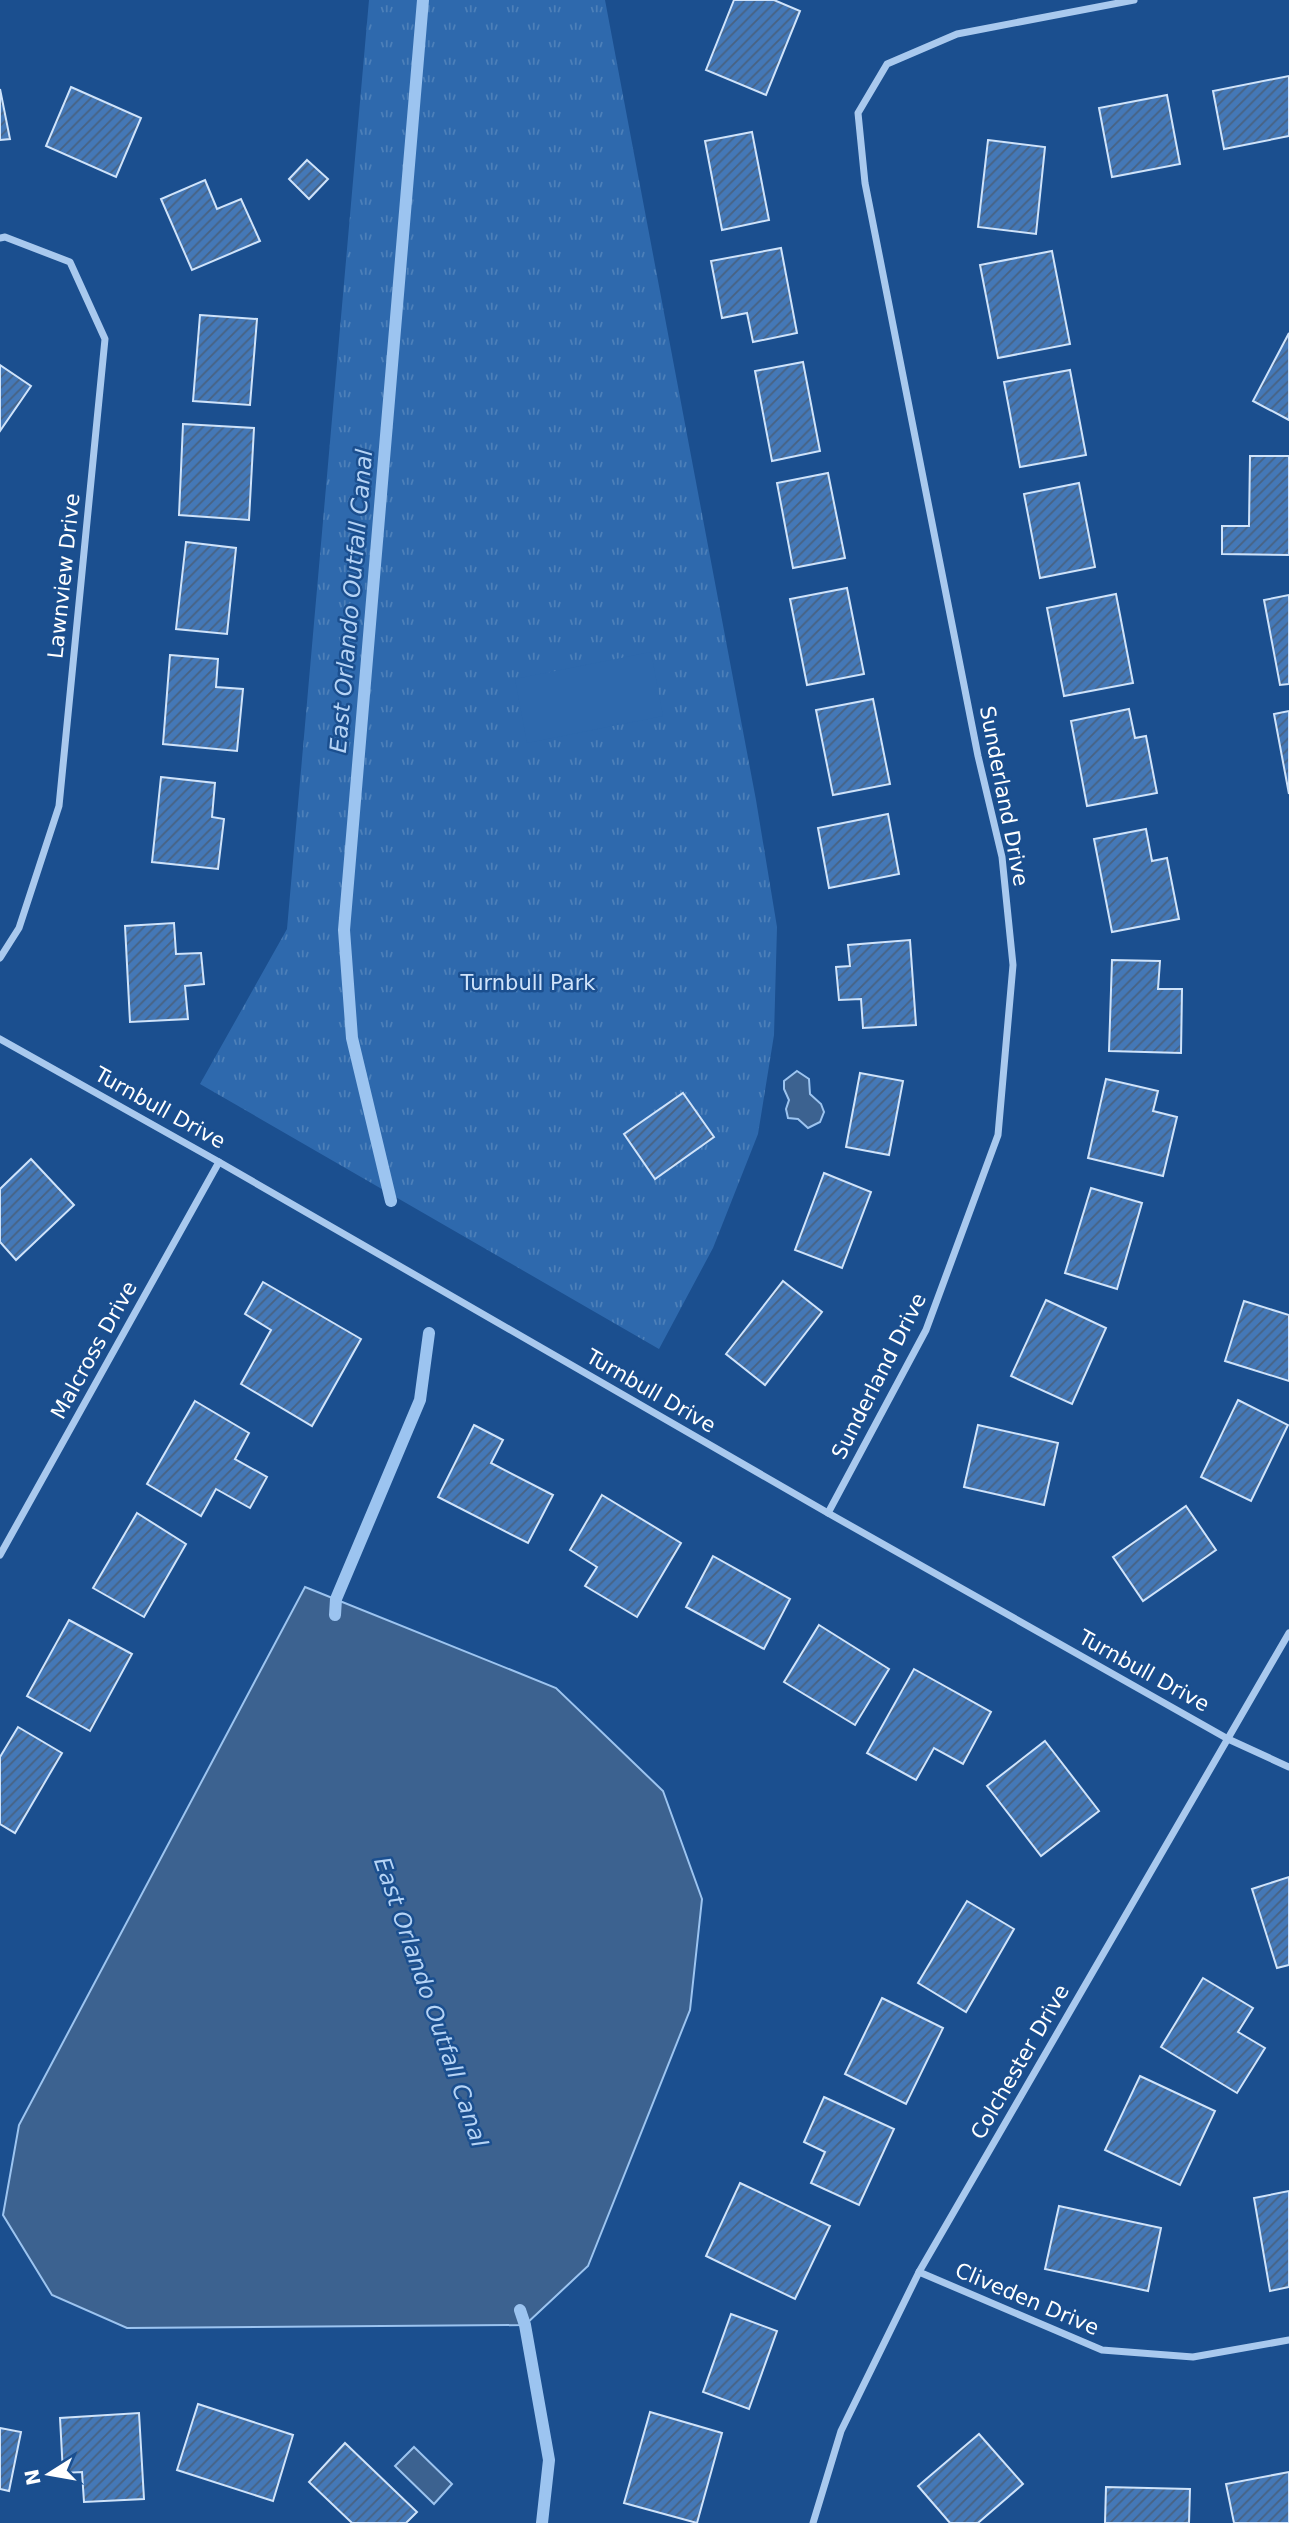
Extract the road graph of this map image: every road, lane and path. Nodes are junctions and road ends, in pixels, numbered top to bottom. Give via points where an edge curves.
1 (1134, 0) edge
2 (3, 238) edge
3 (0, 958) edge
4 (0, 1039) edge
5 (219, 1161) junction
6 (828, 1513) junction
7 (0, 1555) edge
8 (1289, 1633) edge
9 (1228, 1739) junction
10 (1289, 1767) edge
11 (919, 2272) junction
12 (1289, 2340) edge
13 (813, 2523) edge

1 - 6 street, Sunderland Drive via 957,34 887,64 858,113 865,183 1002,857 1013,965 998,1135 926,1330
2 - 3 street, Lawnview Drive via 70,262 105,339 59,806 19,928
4 - 5 street, Turnbull Drive
5 - 6 street, Turnbull Drive
5 - 7 street, Malcross Drive
6 - 9 street, Turnbull Drive
8 - 9 street, Colchester Drive
9 - 10 street, Turnbull Drive
9 - 11 street, Colchester Drive
11 - 12 street, Cliveden Drive via 1102,2350 1193,2357
11 - 13 street, Colchester Drive via 841,2431

